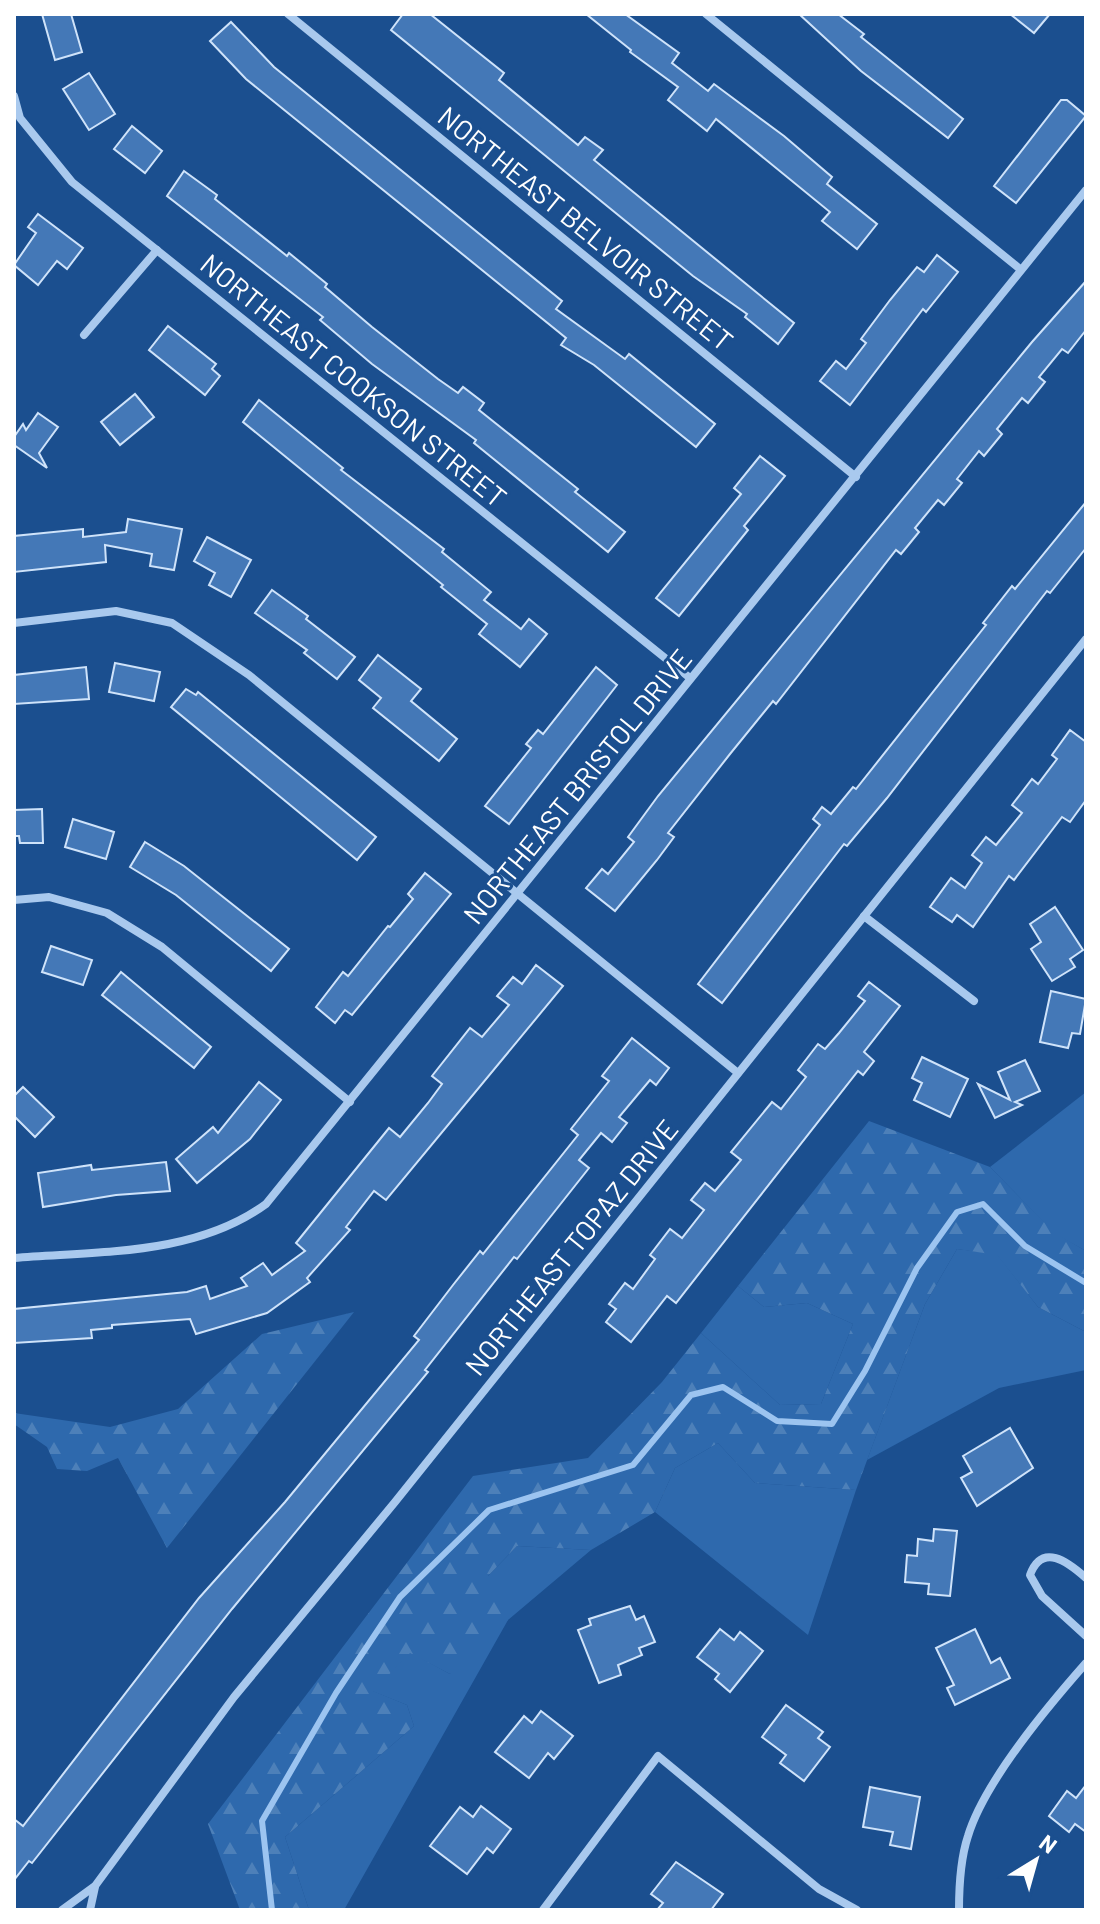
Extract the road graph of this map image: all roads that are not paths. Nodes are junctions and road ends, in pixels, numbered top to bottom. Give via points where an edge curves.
1 (288, 14) edge
2 (706, 14) edge
3 (14, 96) edge
4 (1086, 190) edge
5 (157, 250) junction
6 (1020, 269) junction
7 (84, 335) dead end
8 (856, 477) junction
9 (14, 623) edge
10 (1086, 639) edge
11 (690, 678) junction
12 (518, 895) junction
13 (14, 900) edge
14 (864, 916) junction
15 (974, 1001) dead end
16 (738, 1073) junction
17 (350, 1102) junction
18 (14, 1258) edge
19 (1086, 1578) edge
20 (1086, 1636) edge
21 (1086, 1663) edge
22 (95, 1886) junction
23 (62, 1910) edge
24 (90, 1910) edge
25 (543, 1910) edge
26 (857, 1910) edge
27 (959, 1910) edge

1 - 8 street, NORTHEAST BELVOIR STREET
2 - 6 street
3 - 5 street, NORTHEAST COOKSON STREET via 20,118 72,182
4 - 6 street, NORTHEAST BRISTOL DRIVE
5 - 7 street
5 - 11 street, NORTHEAST COOKSON STREET
6 - 8 street, NORTHEAST BRISTOL DRIVE
8 - 11 street, NORTHEAST BRISTOL DRIVE
9 - 12 street via 116,611 172,623 249,675
10 - 14 street, NORTHEAST TOPAZ DRIVE
11 - 12 street, NORTHEAST BRISTOL DRIVE
12 - 16 street
12 - 17 street, NORTHEAST BRISTOL DRIVE
13 - 17 street via 49,897 107,913 162,947
14 - 15 street
14 - 16 street, NORTHEAST TOPAZ DRIVE
16 - 22 street, NORTHEAST TOPAZ DRIVE via 234,1697
17 - 18 street, NORTHEAST BRISTOL DRIVE via 266,1204 239,1223 196,1239 159,1245
19 - 20 street via 1055,1556 1043,1557 1030,1575 1042,1596
21 - 27 street via 985,1799 968,1836
22 - 23 street, NORTHEAST TOPAZ DRIVE
22 - 24 street, NORTHEAST TOPAZ DRIVE
25 - 26 street via 658,1756 819,1889

